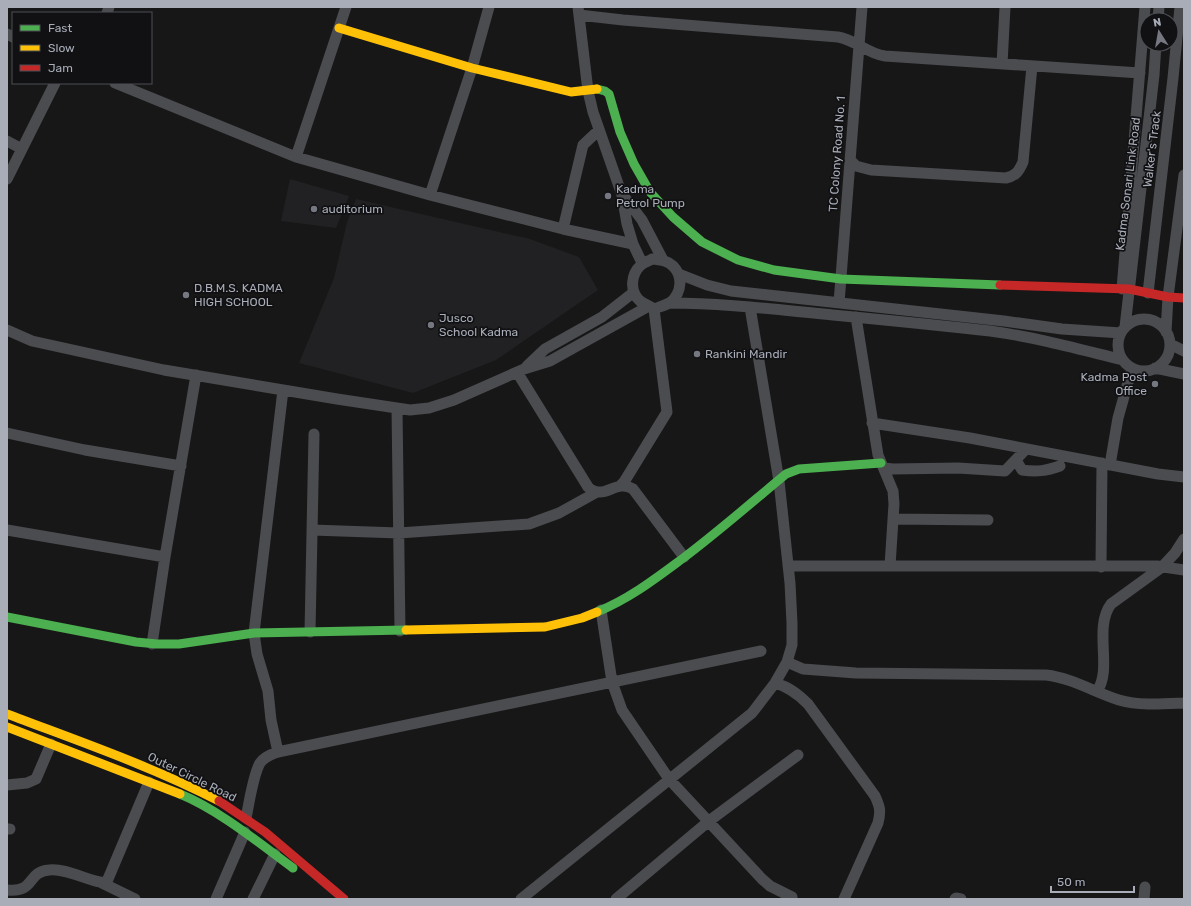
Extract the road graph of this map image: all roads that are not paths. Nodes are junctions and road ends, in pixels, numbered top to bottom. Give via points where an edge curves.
1 (346, 7) edge
2 (489, 7) edge
3 (862, 7) edge
4 (1005, 7) edge
5 (1145, 7) edge
6 (1180, 7) edge
7 (578, 11) edge
8 (339, 28) junction
9 (858, 45) junction
10 (1155, 52) edge
11 (1002, 64) junction
12 (1032, 66) junction
13 (472, 68) junction
14 (1140, 73) junction
15 (54, 84) edge
16 (117, 84) edge
17 (588, 91) junction
18 (599, 130) junction
19 (7, 141) edge
20 (22, 149) junction
21 (296, 157) junction
22 (850, 160) junction
23 (7, 179) edge
24 (1184, 181) edge
25 (430, 195) junction
26 (622, 195) junction
27 (563, 229) junction
28 (633, 244) junction
29 (663, 260) junction
30 (642, 263) junction
31 (679, 274) junction
32 (841, 279) junction
33 (1125, 289) junction
34 (634, 292) junction
35 (1148, 293) junction
36 (1168, 297) junction
37 (1184, 298) edge
38 (839, 302) junction
39 (670, 303) junction
40 (652, 307) junction
41 (750, 307) junction
42 (856, 317) junction
43 (7, 330) edge
44 (1123, 330) junction
45 (1166, 332) junction
46 (1170, 344) junction
47 (1184, 351) edge
48 (1123, 360) junction
49 (1132, 368) junction
50 (1155, 368) junction
51 (520, 370) junction
52 (1184, 374) edge
53 (196, 375) junction
54 (283, 390) junction
55 (397, 408) junction
56 (872, 423) junction
57 (7, 433) edge
58 (314, 434) dead end
59 (1026, 449) junction
60 (1016, 460) junction
61 (1106, 464) junction
62 (180, 466) junction
63 (883, 466) junction
64 (1060, 466) dead end
65 (1184, 477) edge
66 (779, 481) junction
67 (620, 486) junction
68 (597, 492) junction
69 (893, 519) junction
70 (988, 520) dead end
71 (7, 530) edge
72 (312, 530) junction
73 (399, 533) junction
74 (1184, 539) edge
75 (165, 557) junction
76 (684, 557) junction
77 (788, 566) junction
78 (890, 566) junction
79 (1101, 567) junction
80 (1162, 567) junction
81 (1184, 570) edge
82 (601, 610) junction
83 (7, 617) edge
84 (400, 631) junction
85 (310, 632) junction
86 (254, 633) junction
87 (152, 644) junction
88 (760, 651) dead end
89 (787, 662) junction
90 (612, 682) junction
91 (775, 683) junction
92 (1098, 691) junction
93 (1184, 703) edge
94 (7, 714) edge
95 (7, 727) edge
96 (52, 744) junction
97 (278, 752) junction
98 (798, 755) dead end
99 (669, 779) junction
100 (149, 782) junction
101 (7, 785) edge
102 (246, 818) junction
103 (709, 821) junction
104 (245, 832) junction
105 (275, 854) junction
106 (102, 883) junction
107 (1145, 887) dead end
108 (7, 890) edge
109 (324, 894) dead end
110 (135, 899) edge
111 (216, 899) edge
112 (253, 899) edge
113 (344, 899) edge
114 (521, 899) edge
115 (616, 899) edge
116 (790, 899) edge
117 (844, 899) edge
118 (955, 899) edge
119 (961, 899) edge
120 (1144, 899) edge

1 - 8 street
2 - 13 street
3 - 9 street, TC Colony Road No. 1
4 - 11 street
5 - 14 street
6 - 35 street, Walker's Track
7 - 9 street via 623,20 838,37
7 - 17 street
8 - 13 street
8 - 21 street
9 - 11 street via 878,55
9 - 22 street, TC Colony Road No. 1
10 - 33 street, Kadma Sonari Link Road
11 - 12 street
12 - 14 street
12 - 22 street via 1023,162 1013,176 1006,178 870,170 856,166
13 - 17 street via 571,92
13 - 25 street
14 - 33 street
15 - 20 street
16 - 21 street
17 - 18 street
17 - 32 street via 606,90 620,132 650,192 673,218 702,242 738,260 774,270
18 - 26 street
18 - 27 street via 583,145
19 - 20 street
20 - 23 street
21 - 25 street
22 - 32 street, TC Colony Road No. 1
24 - 36 street
25 - 27 street
26 - 28 street
26 - 29 street via 642,220
27 - 28 street
28 - 30 street
29 - 30 street via 652,259
29 - 31 street via 673,265
30 - 34 street via 635,271 632,282
31 - 38 street via 732,291
31 - 39 street via 679,290
32 - 33 street
32 - 38 street, TC Colony Road No. 1
33 - 35 street
33 - 44 street, Kadma Sonari Link Road
34 - 40 street via 640,301
34 - 51 street via 602,316 545,349
35 - 36 street
36 - 37 street
36 - 45 street
38 - 44 street via 1062,329
39 - 40 street
39 - 41 street
40 - 51 street via 550,361
40 - 67 street via 667,412
41 - 42 street
41 - 66 street
42 - 48 street via 990,331 1061,344
42 - 56 street
43 - 53 street via 32,340
44 - 45 street via 1135,321 1147,320 1158,324
44 - 48 street via 1118,342 1118,352
45 - 46 street
46 - 47 street
46 - 50 street via 1168,354
48 - 49 street
49 - 50 street via 1143,371
49 - 61 street
50 - 52 street
51 - 55 street via 454,400 429,408
51 - 68 street via 588,487
53 - 54 street
53 - 62 street
54 - 55 street
54 - 86 street
55 - 73 street
56 - 59 street
56 - 63 street via 878,455
57 - 62 street via 85,450
58 - 72 street
59 - 60 street
59 - 61 street
60 - 63 street via 1005,471 958,468 893,469
60 - 64 street via 1022,470 1029,471 1039,472
61 - 65 street
61 - 79 street
62 - 75 street
63 - 66 street via 799,469 786,474
63 - 69 street via 894,491
66 - 76 street
66 - 77 street
67 - 68 street
67 - 76 street via 633,489
68 - 73 street via 559,513 528,524
69 - 70 street
69 - 78 street
71 - 75 street
72 - 73 street
72 - 85 street
73 - 84 street
74 - 80 street
75 - 87 street
76 - 82 street via 618,603
77 - 78 street
77 - 89 street via 792,645
78 - 79 street
79 - 80 street
80 - 81 street
80 - 92 street via 1107,609 1104,626 1103,679
82 - 84 street via 582,618 545,627
82 - 90 street
83 - 87 street
84 - 85 street
85 - 86 street
86 - 87 street via 187,643
86 - 97 street via 257,654 268,691
88 - 90 street
89 - 91 street
89 - 92 street via 803,669 856,673 1058,676
90 - 97 street
90 - 99 street via 622,710
91 - 99 street via 752,712
91 - 117 street via 796,692 808,704 878,804 878,823
92 - 93 street via 1132,703
94 - 102 street, Outer Circle Road via 184,783
95 - 96 street, Outer Circle Road
96 - 100 street, Outer Circle Road
96 - 101 street via 36,779 27,783
97 - 102 street via 260,762
98 - 103 street
99 - 103 street
99 - 114 street
100 - 104 street, Outer Circle Road via 189,798
100 - 106 street via 108,879
102 - 113 street, Outer Circle Road
103 - 115 street
103 - 116 street via 762,879 792,897
104 - 105 street, Outer Circle Road
104 - 111 street
105 - 109 street, Outer Circle Road
105 - 112 street
106 - 108 street via 58,869 38,873 25,888
106 - 110 street
107 - 120 street
118 - 119 street

